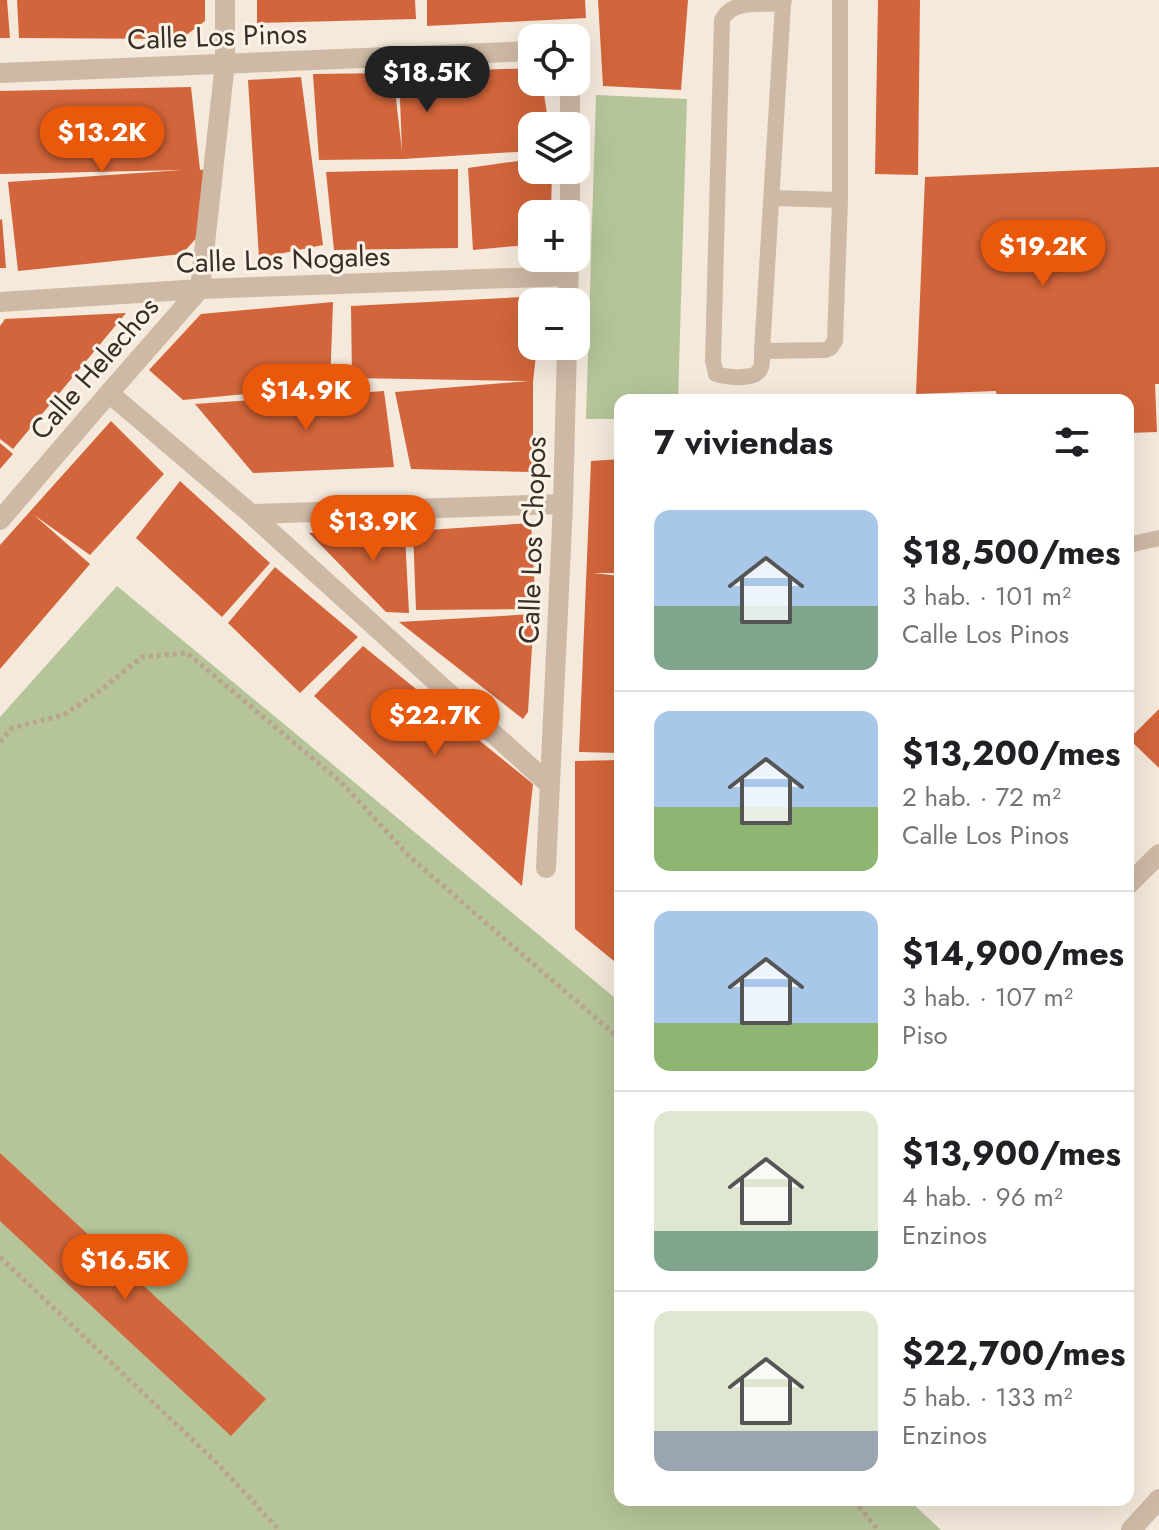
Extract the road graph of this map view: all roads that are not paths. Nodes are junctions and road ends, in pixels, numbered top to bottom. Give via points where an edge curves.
1 (225, 0) edge
2 (840, 0) edge
3 (784, 2) edge
4 (518, 52) edge
5 (225, 63) junction
6 (0, 73) edge
7 (772, 198) junction
8 (840, 200) junction
9 (518, 270) edge
10 (200, 289) junction
11 (0, 302) edge
12 (762, 351) junction
13 (567, 360) edge
14 (109, 393) junction
15 (563, 504) junction
16 (251, 514) junction
17 (0, 520) edge
18 (1159, 538) edge
19 (1134, 544) edge
20 (549, 784) junction
21 (1159, 854) edge
22 (546, 868) dead end
23 (1134, 879) edge
24 (1159, 1499) edge
25 (1131, 1530) edge

1 - 5 street
2 - 8 lane
3 - 7 lane
3 - 12 lane via 740,4 722,20 716,374 755,375
4 - 5 street, Calle Los Pinos
5 - 6 street, Calle Los Pinos
5 - 10 street
7 - 8 lane
7 - 12 lane
8 - 12 lane via 834,345 825,350
9 - 10 street, Calle Los Nogales
10 - 11 street, Calle Los Nogales
10 - 14 street, Calle Helechos
13 - 15 street, Calle Los Chopos
14 - 16 street
14 - 17 street, Calle Helechos
15 - 16 street
15 - 20 street, Calle Los Chopos
16 - 20 street
18 - 19 lane
20 - 22 street, Calle Los Chopos
21 - 23 street
24 - 25 street

